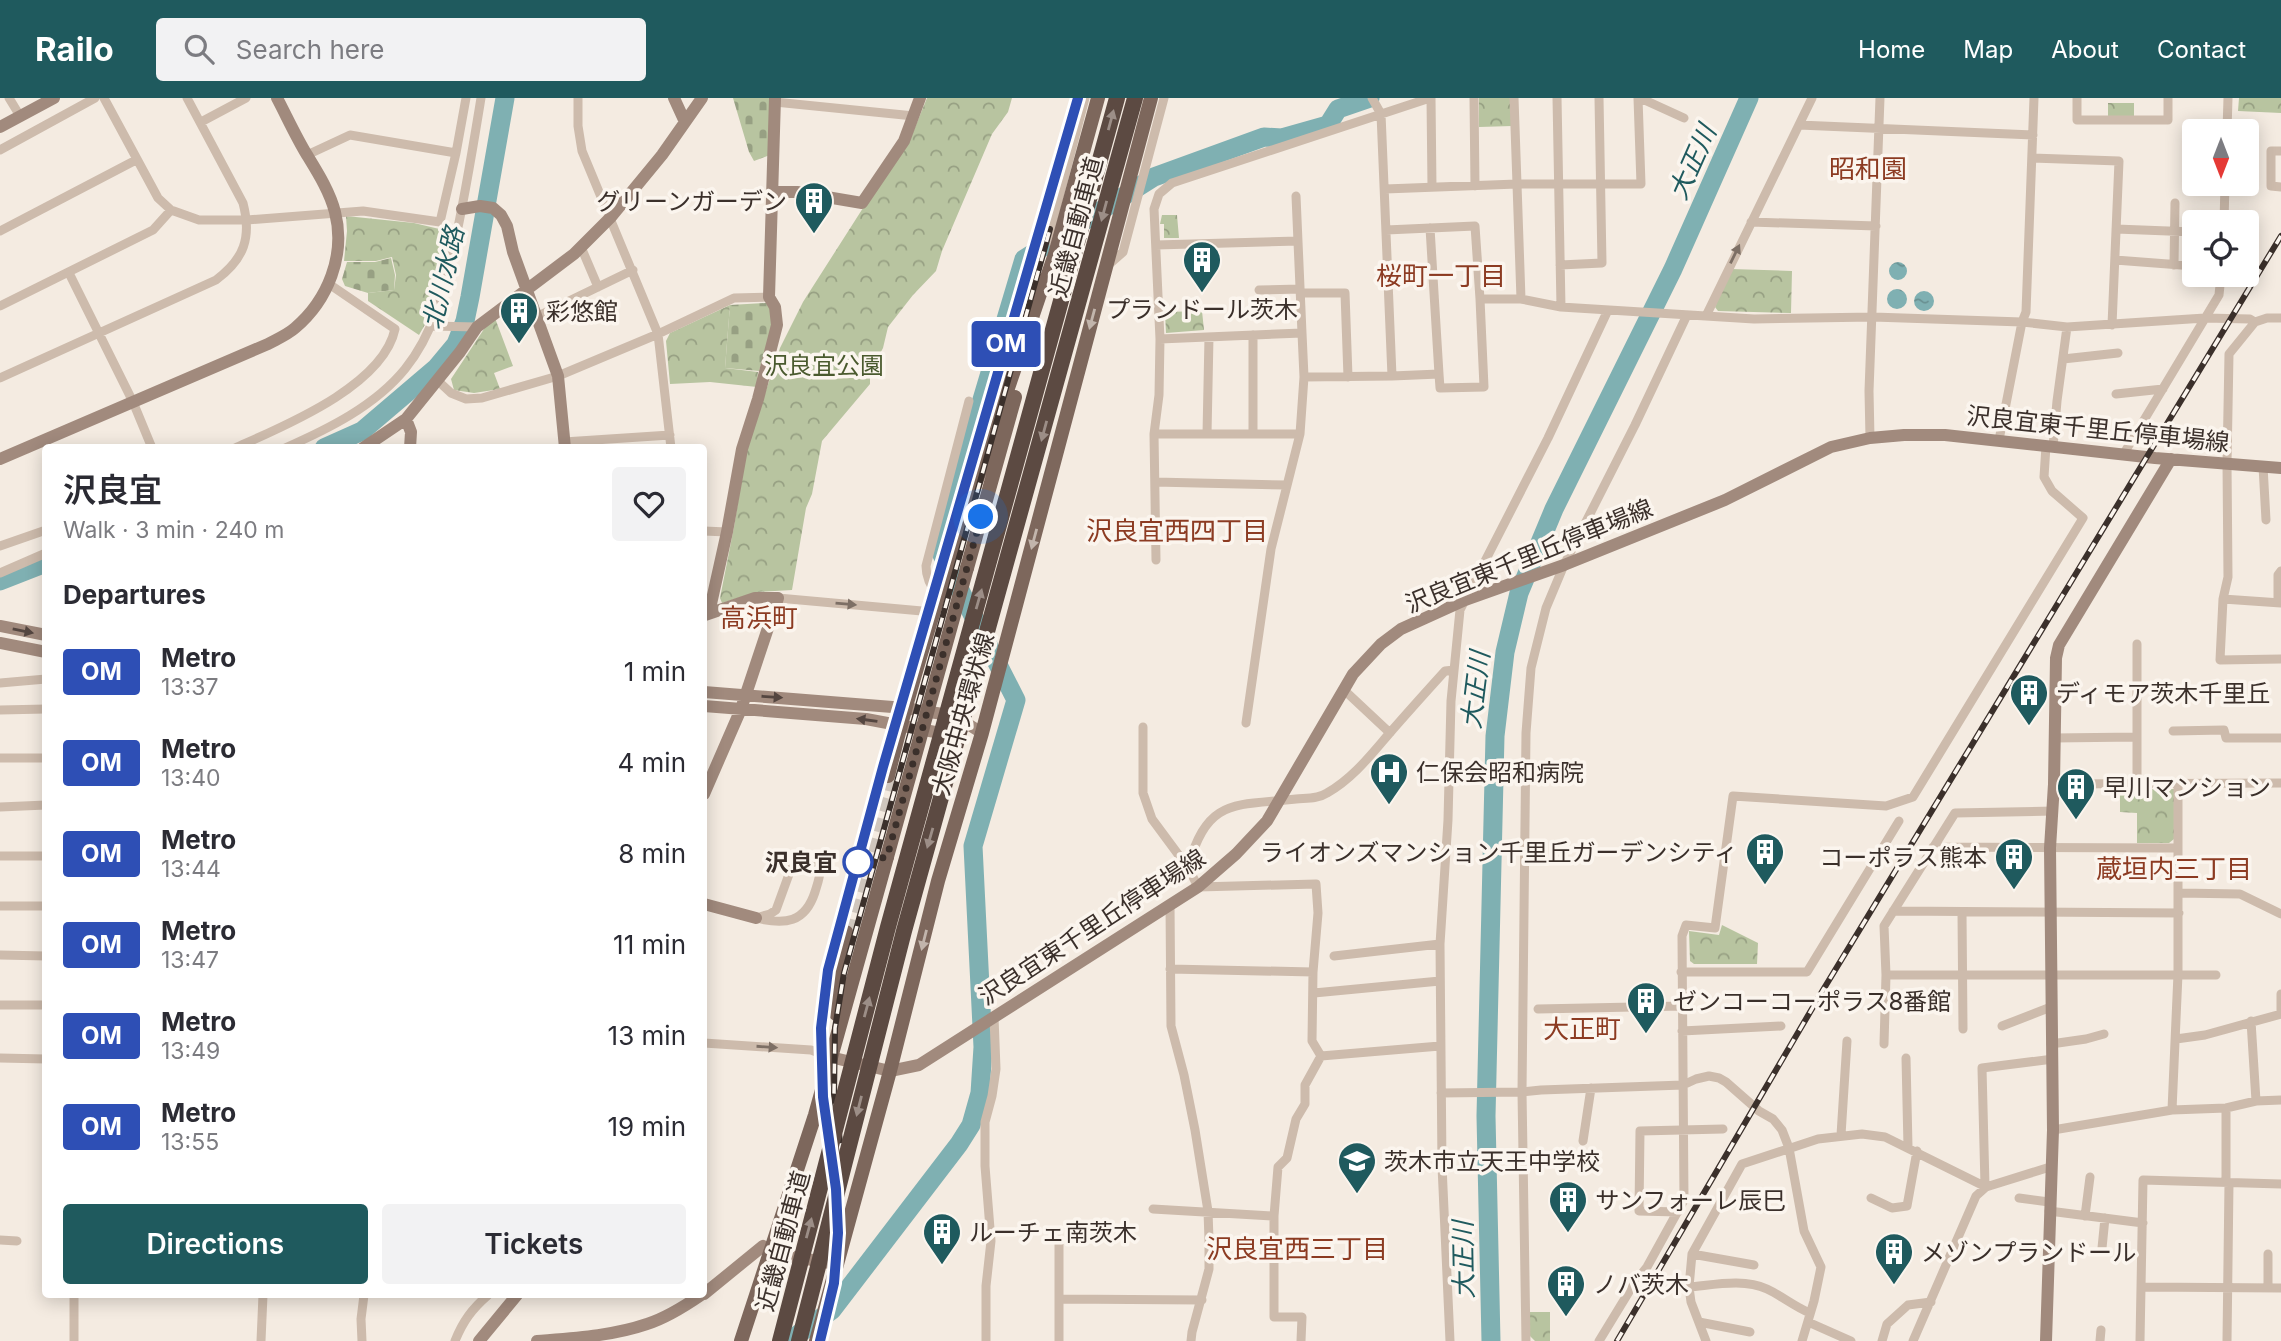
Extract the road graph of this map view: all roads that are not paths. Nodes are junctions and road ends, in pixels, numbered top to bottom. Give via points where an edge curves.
1 (9, 98) edge
2 (54, 98) edge
3 (96, 98) edge
4 (104, 98) edge
5 (187, 98) edge
6 (246, 98) edge
7 (276, 98) edge
8 (466, 98) edge
9 (481, 98) edge
10 (578, 98) edge
11 (674, 98) edge
12 (702, 98) edge
13 (920, 98) edge
14 (1084, 98) edge
15 (1098, 98) edge
16 (1117, 98) edge
17 (1135, 98) edge
18 (1151, 98) edge
19 (1164, 98) edge
20 (1372, 98) edge
21 (1430, 98) edge
22 (1474, 98) edge
23 (1514, 98) edge
24 (1557, 98) edge
25 (1599, 98) edge
26 (1639, 98) edge
27 (1812, 98) edge
28 (1880, 98) edge
29 (2034, 98) edge
30 (2077, 98) edge
31 (2168, 98) edge
32 (2228, 98) edge
33 (775, 100) edge
34 (1381, 114) junction
35 (20, 116) junction
36 (914, 116) junction
37 (1684, 118) dead end
38 (2227, 119) edge
39 (201, 122) junction
40 (685, 122) junction
41 (1798, 125) junction
42 (0, 127) edge
43 (1880, 128) junction
44 (2033, 135) junction
45 (0, 150) edge
46 (2281, 151) edge
47 (456, 153) junction
48 (307, 155) junction
49 (2032, 158) junction
50 (136, 160) junction
51 (1517, 184) junction
52 (1558, 184) junction
53 (1601, 185) junction
54 (1475, 186) junction
55 (1433, 187) junction
56 (2281, 187) edge
57 (1385, 189) junction
58 (774, 192) junction
59 (1296, 196) dead end
60 (2175, 203) dead end
61 (463, 209) junction
62 (171, 210) junction
63 (335, 213) junction
64 (611, 217) junction
65 (247, 220) junction
66 (1751, 222) junction
67 (1876, 226) junction
68 (1430, 228) junction
69 (2116, 229) junction
70 (0, 230) edge
71 (1387, 230) junction
72 (2175, 231) junction
73 (2182, 231) edge
74 (1298, 241) junction
75 (1156, 245) junction
76 (581, 247) junction
77 (1055, 254) junction
78 (2115, 260) junction
79 (1560, 265) junction
80 (2174, 265) junction
81 (2182, 265) edge
82 (1106, 268) junction
83 (633, 271) junction
84 (69, 273) junction
85 (1045, 279) junction
86 (329, 284) junction
87 (598, 287) junction
88 (2220, 287) edge
89 (1259, 290) dead end
90 (527, 291) junction
91 (1301, 291) junction
92 (769, 297) junction
93 (1480, 299) junction
94 (1521, 299) junction
95 (0, 306) edge
96 (1561, 307) junction
97 (1611, 310) junction
98 (1686, 315) junction
99 (1706, 316) junction
100 (536, 317) junction
101 (1873, 317) junction
102 (2205, 318) junction
103 (2281, 318) edge
104 (2022, 322) junction
105 (2255, 323) junction
106 (2112, 325) junction
107 (431, 326) junction
108 (477, 327) junction
109 (2067, 327) junction
110 (658, 334) junction
111 (1301, 334) junction
112 (98, 335) junction
113 (1252, 335) junction
114 (1209, 337) junction
115 (1160, 339) junction
116 (2118, 353) dead end
117 (2063, 359) junction
118 (1439, 374) junction
119 (558, 376) junction
120 (1392, 376) junction
121 (1304, 377) junction
122 (1348, 377) junction
123 (0, 378) edge
124 (436, 380) junction
125 (2162, 389) junction
126 (2116, 394) dead end
127 (969, 401) dead end
128 (133, 402) junction
129 (406, 419) junction
130 (1154, 434) junction
131 (1207, 434) junction
132 (1252, 434) junction
133 (1300, 434) junction
134 (670, 435) junction
135 (1870, 438) junction
136 (1999, 440) junction
137 (150, 444) edge
138 (244, 444) edge
139 (302, 444) edge
140 (370, 444) edge
141 (411, 444) edge
142 (564, 444) edge
143 (575, 444) edge
144 (671, 444) edge
145 (2049, 446) junction
146 (2123, 455) junction
147 (0, 459) edge
148 (2171, 459) junction
149 (2227, 463) junction
150 (2263, 466) junction
151 (2281, 468) edge
152 (1156, 482) junction
153 (1286, 485) junction
154 (2266, 520) dead end
155 (42, 531) edge
156 (707, 531) edge
157 (727, 533) junction
158 (0, 546) edge
159 (42, 555) edge
160 (1156, 561) dead end
161 (1564, 565) junction
162 (2281, 571) edge
163 (0, 573) edge
164 (938, 596) junction
165 (778, 598) junction
166 (1470, 598) junction
167 (2223, 599) junction
168 (2279, 602) edge
169 (707, 611) edge
170 (933, 612) junction
171 (707, 615) edge
172 (0, 626) edge
173 (42, 634) edge
174 (0, 643) edge
175 (2137, 644) dead end
176 (42, 651) edge
177 (2281, 659) edge
178 (1454, 670) junction
179 (42, 680) edge
180 (0, 682) edge
181 (1343, 689) junction
182 (707, 692) edge
183 (746, 695) junction
184 (707, 706) edge
185 (905, 708) junction
186 (42, 709) edge
187 (741, 709) junction
188 (0, 710) edge
189 (1246, 723) dead end
190 (900, 725) junction
191 (1143, 727) dead end
192 (2173, 731) dead end
193 (982, 733) junction
194 (1390, 733) junction
195 (2137, 737) junction
196 (2054, 738) junction
197 (2281, 738) edge
198 (0, 758) edge
199 (42, 758) edge
200 (888, 776) tunnel mouth
201 (2281, 783) edge
202 (2054, 784) junction
203 (2137, 785) junction
204 (2178, 785) junction
205 (707, 787) edge
206 (1277, 801) junction
207 (42, 806) edge
208 (0, 807) edge
209 (2053, 811) junction
210 (1899, 821) dead end
211 (1933, 847) junction
212 (2050, 848) junction
213 (2178, 848) junction
214 (0, 856) edge
215 (42, 856) edge
216 (1188, 867) junction
217 (1198, 887) junction
218 (2179, 893) junction
219 (1170, 904) junction
220 (707, 905) edge
221 (0, 906) edge
222 (42, 906) edge
223 (1893, 911) junction
224 (2050, 911) junction
225 (1962, 912) junction
226 (2179, 912) junction
227 (2281, 914) edge
228 (757, 918) junction
229 (846, 932) tunnel mouth
230 (1440, 944) junction
231 (0, 955) edge
232 (42, 956) edge
233 (1334, 956) dead end
234 (1170, 969) junction
235 (1313, 972) junction
236 (1681, 972) junction
237 (2178, 974) junction
238 (1886, 975) junction
239 (1963, 975) junction
240 (2050, 975) junction
241 (2216, 975) dead end
242 (1440, 981) junction
243 (1314, 993) junction
244 (2281, 994) edge
245 (42, 1004) edge
246 (0, 1005) edge
247 (1682, 1006) junction
248 (2051, 1007) junction
249 (1538, 1009) dead end
250 (2281, 1014) edge
251 (992, 1018) junction
252 (2251, 1021) junction
253 (1781, 1026) dead end
254 (2002, 1026) dead end
255 (1963, 1030) dead end
256 (1682, 1031) junction
257 (2104, 1034) dead end
258 (2176, 1039) junction
259 (1847, 1041) dead end
260 (707, 1043) edge
261 (1884, 1044) dead end
262 (2052, 1044) junction
263 (1440, 1046) junction
264 (832, 1050) junction
265 (1321, 1056) junction
266 (0, 1058) edge
267 (1906, 1058) dead end
268 (42, 1059) edge
269 (2053, 1059) junction
270 (890, 1071) junction
271 (1683, 1085) junction
272 (1591, 1088) junction
273 (1522, 1092) junction
274 (1441, 1093) junction
275 (2281, 1100) edge
276 (2256, 1101) junction
277 (2225, 1108) junction
278 (2172, 1110) junction
279 (1723, 1129) dead end
280 (1684, 1130) junction
281 (2053, 1130) junction
282 (1840, 1135) junction
283 (1583, 1142) dead end
284 (1789, 1148) junction
285 (1913, 1149) junction
286 (2050, 1167) junction
287 (2090, 1177) dead end
288 (2228, 1183) junction
289 (2281, 1184) edge
290 (1986, 1186) junction
291 (1871, 1198) dead end
292 (2019, 1198) dead end
293 (2049, 1207) junction
294 (1153, 1209) dead end
295 (1208, 1211) junction
296 (1678, 1212) junction
297 (1273, 1216) junction
298 (2085, 1216) junction
299 (2105, 1218) junction
300 (2143, 1223) junction
301 (0, 1240) edge
302 (1059, 1240) dead end
303 (17, 1241) dead end
304 (2102, 1248) dead end
305 (771, 1252) junction
306 (1692, 1254) junction
307 (2269, 1254) dead end
308 (836, 1264) junction
309 (1754, 1265) dead end
310 (1689, 1286) junction
311 (2142, 1287) junction
312 (2228, 1288) junction
313 (2268, 1288) junction
314 (2281, 1288) edge
315 (707, 1290) edge
316 (74, 1298) edge
317 (262, 1298) edge
318 (364, 1298) edge
319 (485, 1298) edge
320 (515, 1298) edge
321 (696, 1298) edge
322 (1059, 1299) junction
323 (1202, 1300) junction
324 (1931, 1302) junction
325 (1809, 1318) junction
326 (1699, 1322) junction
327 (2101, 1330) dead end
328 (1750, 1332) dead end
329 (589, 1339) edge
330 (74, 1341) edge
331 (261, 1341) edge
332 (362, 1341) edge
333 (455, 1341) edge
334 (479, 1341) edge
335 (537, 1341) edge
336 (741, 1341) edge
337 (780, 1341) edge
338 (799, 1341) edge
339 (816, 1341) edge
340 (986, 1341) edge
341 (1059, 1341) edge
342 (1191, 1341) edge
343 (1301, 1341) edge
344 (1450, 1341) edge
345 (1526, 1341) edge
346 (1598, 1341) edge
347 (1706, 1341) edge
348 (1802, 1341) edge
349 (1851, 1341) edge
350 (1882, 1341) edge
351 (1913, 1341) edge
352 (2046, 1341) edge
353 (2100, 1341) edge
354 (2140, 1341) edge
355 (2227, 1341) edge

1 - 35 street
2 - 35 street
3 - 45 street
4 - 50 street
5 - 39 street
6 - 39 street
7 - 48 street
8 - 47 street
9 - 61 street
10 - 64 street via 582,151
11 - 40 street
12 - 40 street
13 - 36 street
14 - 77 street via 1052,224
15 - 77 main road, 大阪中央環状線
337 -> 16 highway, 近畿自動車道, bridge via 888,927
17 -> 338 highway, 近畿自動車道, bridge via 904,931
18 - 82 main road, 大阪中央環状線
19 - 82 street via 1123,252
20 - 34 street
21 - 34 street
21 - 55 street
22 - 54 street
23 - 51 street
24 - 52 street
25 - 53 street
26 - 37 street
26 - 53 street via 1641,184
27 - 41 street
28 - 43 street
29 - 44 street
30 - 31 street via 2077,120 2168,120
32 - 38 street
33 - 36 street
33 - 58 street
34 - 57 street
34 - 75 street via 1171,183 1159,194 1154,209
35 - 42 street
36 - 58 street via 904,141 862,203
39 - 65 street via 243,203
40 - 64 street
41 - 43 street
41 - 66 street
43 - 44 street
43 - 67 street
44 - 49 street
46 - 56 street via 2271,151 2271,186
47 - 48 street via 350,135
47 - 63 street via 440,222 363,211
48 - 63 street
49 - 69 street via 2119,161
49 - 104 street
50 - 62 street
50 - 70 street
51 - 52 street
51 - 54 street
51 - 94 street
52 - 53 street
52 - 79 street
53 - 79 street via 1602,263
54 - 55 street
55 - 57 street
57 - 71 street
58 - 92 street
59 - 74 street
60 - 72 street
61 - 90 street via 486,207 501,215
61 - 107 street
62 - 65 street via 199,220
62 - 84 street via 153,230
63 - 65 street
63 - 86 street via 338,248
64 - 76 street
64 - 83 street
65 - 112 street via 242,254 232,268 216,280
66 - 67 street
99 -> 66 street
67 - 101 street
68 - 71 street
68 - 93 street via 1475,226
68 - 118 street
69 - 72 street
69 - 78 street
71 - 120 street
72 - 73 street
72 - 80 street
74 - 75 street
74 - 91 street
75 - 115 street
76 - 87 street
76 - 90 street
77 - 85 main road, 大阪中央環状線
78 - 80 street
78 - 106 street
79 - 96 street
80 - 81 street
82 -> 193 main road, 大阪中央環状線
83 - 87 street
83 - 110 street
84 - 95 street
84 - 112 street
85 - 164 main road
85 - 264 main road, 大阪中央環状線, bridge
86 - 128 street via 311,313 293,330
86 - 138 street via 395,329 392,344 372,370 326,404
87 - 100 street
88 - 102 street
89 - 91 street
90 - 100 street
90 - 108 street
91 - 111 street
91 - 122 street via 1345,293
92 - 110 street via 734,298
92 - 157 street via 777,325 742,449
93 - 94 street
93 - 118 street via 1484,387 1440,388
94 - 96 street
96 - 97 street
97 - 98 street
97 - 166 street
98 - 99 street
98 - 161 street
99 - 101 street
100 - 119 street
101 - 104 street
101 - 135 street
102 - 105 street
102 - 106 street
102 - 125 street
103 - 105 street
104 - 109 street
104 - 136 street
105 - 149 street via 2229,354
106 - 109 street
107 - 108 street
107 - 139 street via 404,370 378,394
108 - 124 street
109 - 117 street
110 - 119 street
110 - 134 street
111 - 113 street
111 - 121 street
112 - 123 street
112 - 128 street
113 - 114 street
113 - 132 street
114 - 115 street
114 - 131 street
115 - 130 street
116 - 117 street
117 - 145 street
118 - 120 street
119 - 124 street via 466,399
119 - 142 street
120 - 122 street
121 - 122 street
121 - 133 street
124 - 129 street
125 - 126 street
125 - 146 street
127 - 164 street via 926,566 930,587
128 - 137 street
128 - 147 street
129 - 140 street
129 - 141 street
130 - 131 street
130 - 152 street
131 - 132 street
132 - 133 street
133 - 153 street
134 - 143 street
134 - 144 street
135 - 136 street, 沢良宜東千里丘停車場線 via 1945,435
135 - 161 street, 沢良宜東千里丘停車場線 via 1831,447 1725,500
136 - 145 street, 沢良宜東千里丘停車場線
145 - 146 street, 沢良宜東千里丘停車場線
145 - 236 street via 2044,477 2052,491 2083,518 1913,797 1886,806 1733,796 1715,928 1686,925
146 - 148 street, 沢良宜東千里丘停車場線
148 - 149 street, 沢良宜東千里丘停車場線
148 - 196 street via 2059,645
149 - 150 street, 沢良宜東千里丘停車場線
149 - 167 street via 2228,578
150 - 151 street, 沢良宜東千里丘停車場線
150 - 154 street
152 - 153 street
152 - 160 street
153 - 189 street via 1271,550
155 - 158 street
156 - 157 street
157 - 169 street
159 - 163 street
161 - 166 street, 沢良宜東千里丘停車場線
161 - 273 street via 1546,608 1531,668
162 - 168 street
164 - 170 main road
165 -> 170 street
165 - 171 street via 755,598
165 - 183 street
166 - 178 street via 1460,610
166 - 181 street, 沢良宜東千里丘停車場線 via 1401,629 1359,666
167 - 168 street
167 - 177 street via 2220,660
170 - 185 main road
172 -> 173 street
174 - 176 street
175 - 195 street
178 - 194 street via 1445,671
178 - 230 street
179 - 180 street
181 - 194 street
181 - 206 street, 沢良宜東千里丘停車場線
182 - 183 street
183 -> 185 street
183 - 187 street
184 - 187 street
185 - 190 main road
185 - 193 street via 955,716
186 - 188 street
190 -> 187 street
187 - 205 street
190 - 193 street via 951,734
190 - 200 main road
191 - 216 street via 1143,793 1152,819
192 - 197 street via 2224,730 2225,738
193 -> 270 main road, 大阪中央環状線 via 938,881
194 - 206 street via 1356,772 1326,794
195 - 196 street
195 - 203 street
196 - 202 street
198 - 199 street
201 - 204 street
202 - 203 street
202 - 209 street
203 - 204 street
204 - 213 street
206 - 216 street via 1238,804 1217,813 1204,827
206 - 217 street, 沢良宜東千里丘停車場線 via 1267,821
207 - 208 street
209 - 211 street via 1955,813
209 - 212 street
210 - 236 street via 1807,972
211 - 212 street
211 - 223 street
212 - 213 street
212 - 224 street
213 - 218 street
214 - 215 street
216 - 217 street
217 - 219 street, 沢良宜東千里丘停車場線
217 - 235 street via 1316,884
218 - 226 street
218 - 227 street via 2240,894
219 - 234 street
219 - 251 street, 沢良宜東千里丘停車場線
220 - 228 street
221 - 222 street
223 - 225 street
223 - 238 street via 1884,926
224 - 225 street
224 - 226 street
224 - 240 street
225 - 239 street
226 - 237 street
228 - 228 street via 776,909 794,863 818,866 820,875 810,907 802,915 783,922
229 - 264 main road
230 - 233 street
230 - 242 street
231 - 232 street
234 - 235 street
234 - 295 street via 1171,1026
235 - 243 street
236 - 247 street
237 - 240 street
237 - 241 street
237 - 258 street
238 - 239 street
238 - 261 street
239 - 240 street
239 - 255 street
240 - 248 street
242 - 243 street
242 - 263 street
243 - 265 street via 1312,1041
244 - 250 street
245 - 246 street
247 - 249 street
247 - 256 street
248 - 254 street
248 - 262 street
250 - 252 street
251 - 270 street, 沢良宜東千里丘停車場線 via 919,1065
251 - 340 street via 996,1069 985,1122 991,1241
252 - 258 street
252 - 276 street
253 - 256 street
256 - 271 street
257 - 262 street
258 - 278 street
259 - 282 street
260 -> 264 street
262 - 269 street
263 - 265 street
263 - 274 street
264 - 270 street, 沢良宜東千里丘停車場線
264 - 305 main road, 大阪中央環状線
265 - 297 street via 1305,1085 1305,1104 1296,1119 1287,1158 1278,1167
266 - 268 street
267 - 285 street
269 - 281 street
269 - 290 street via 1982,1068
270 - 308 main road, 大阪中央環状線
271 - 272 street
271 - 280 street
271 - 284 street via 1709,1076 1726,1082 1773,1119
272 - 273 street
272 - 283 street
273 - 274 street
273 - 345 street
274 - 344 street
275 - 276 street
276 - 277 street
277 - 278 street
277 - 288 street
278 - 281 street
279 - 280 street
280 - 296 street via 1684,1200
280 - 296 street via 1640,1131 1639,1211
281 - 286 street
282 - 284 street
282 - 285 street via 1885,1137
284 - 306 street via 1742,1164
284 - 325 street via 1804,1231 1821,1267
285 - 290 street
285 - 291 street via 1906,1206 1892,1208
286 - 290 street
286 - 293 street
287 - 298 street
288 - 289 street
288 - 300 street via 2143,1180
288 - 312 street
290 - 324 street via 1976,1196
292 - 293 street
293 - 298 street
293 - 352 street
294 - 295 street
295 - 297 street
295 - 323 street via 1209,1269
296 - 346 street
297 - 343 street via 1274,1317 1302,1317
298 - 299 street
299 - 300 street
299 - 304 street
300 - 311 street
301 - 303 street
302 - 322 street
305 - 308 street
305 - 315 street via 763,1246
305 - 336 main road, 大阪中央環状線
306 - 309 street
306 - 310 street
307 - 313 street
308 - 339 main road, 大阪中央環状線
310 - 325 street via 1752,1284
310 - 326 street
311 - 312 street
311 - 354 street
312 - 313 street
312 - 355 street
313 - 314 street
316 - 330 street
317 - 331 street
318 - 332 street
319 - 333 street via 462,1322
320 - 334 street
321 - 329 street via 648,1324
322 - 323 street
322 - 341 street
323 - 342 street
324 - 350 street via 1908,1305 1887,1324
324 - 351 street
325 - 348 street
325 - 349 street
326 - 328 street
326 - 347 street
327 - 353 street
329 - 335 street

